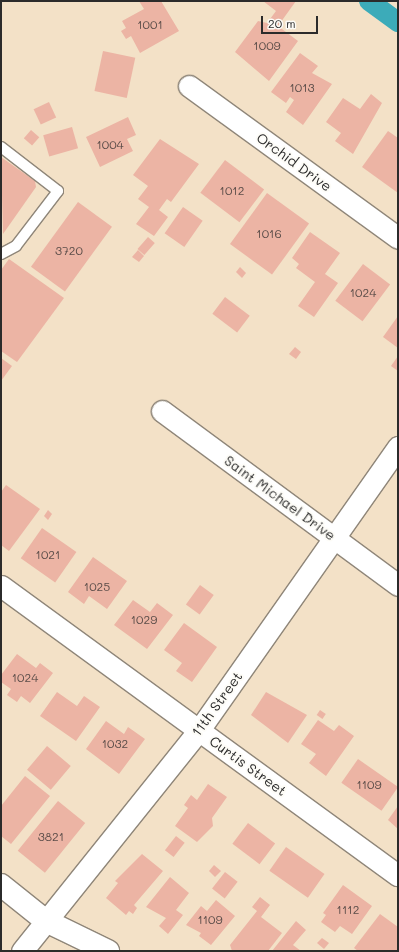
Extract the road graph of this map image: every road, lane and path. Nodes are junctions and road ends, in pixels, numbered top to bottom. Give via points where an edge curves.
1 (189, 86) dead end
2 (1, 147) edge
3 (398, 238) edge
4 (1, 254) edge
5 (162, 411) dead end
6 (398, 447) edge
7 (334, 539) junction
8 (398, 585) edge
9 (1, 586) edge
10 (199, 730) junction
11 (398, 875) edge
12 (1, 885) edge
13 (46, 921) junction
14 (22, 951) edge
15 (108, 951) edge

1 - 3 street, Orchid Drive
2 - 4 lane via 58,191 16,246
5 - 7 street, Saint Michael Drive
6 - 7 street, 11th Street
7 - 8 street, Saint Michael Drive
7 - 10 street, 11th Street
9 - 10 street, Curtis Street
10 - 11 street, Curtis Street
10 - 13 street, 11th Street
12 - 13 street
13 - 14 street, 11th Street
13 - 15 street

